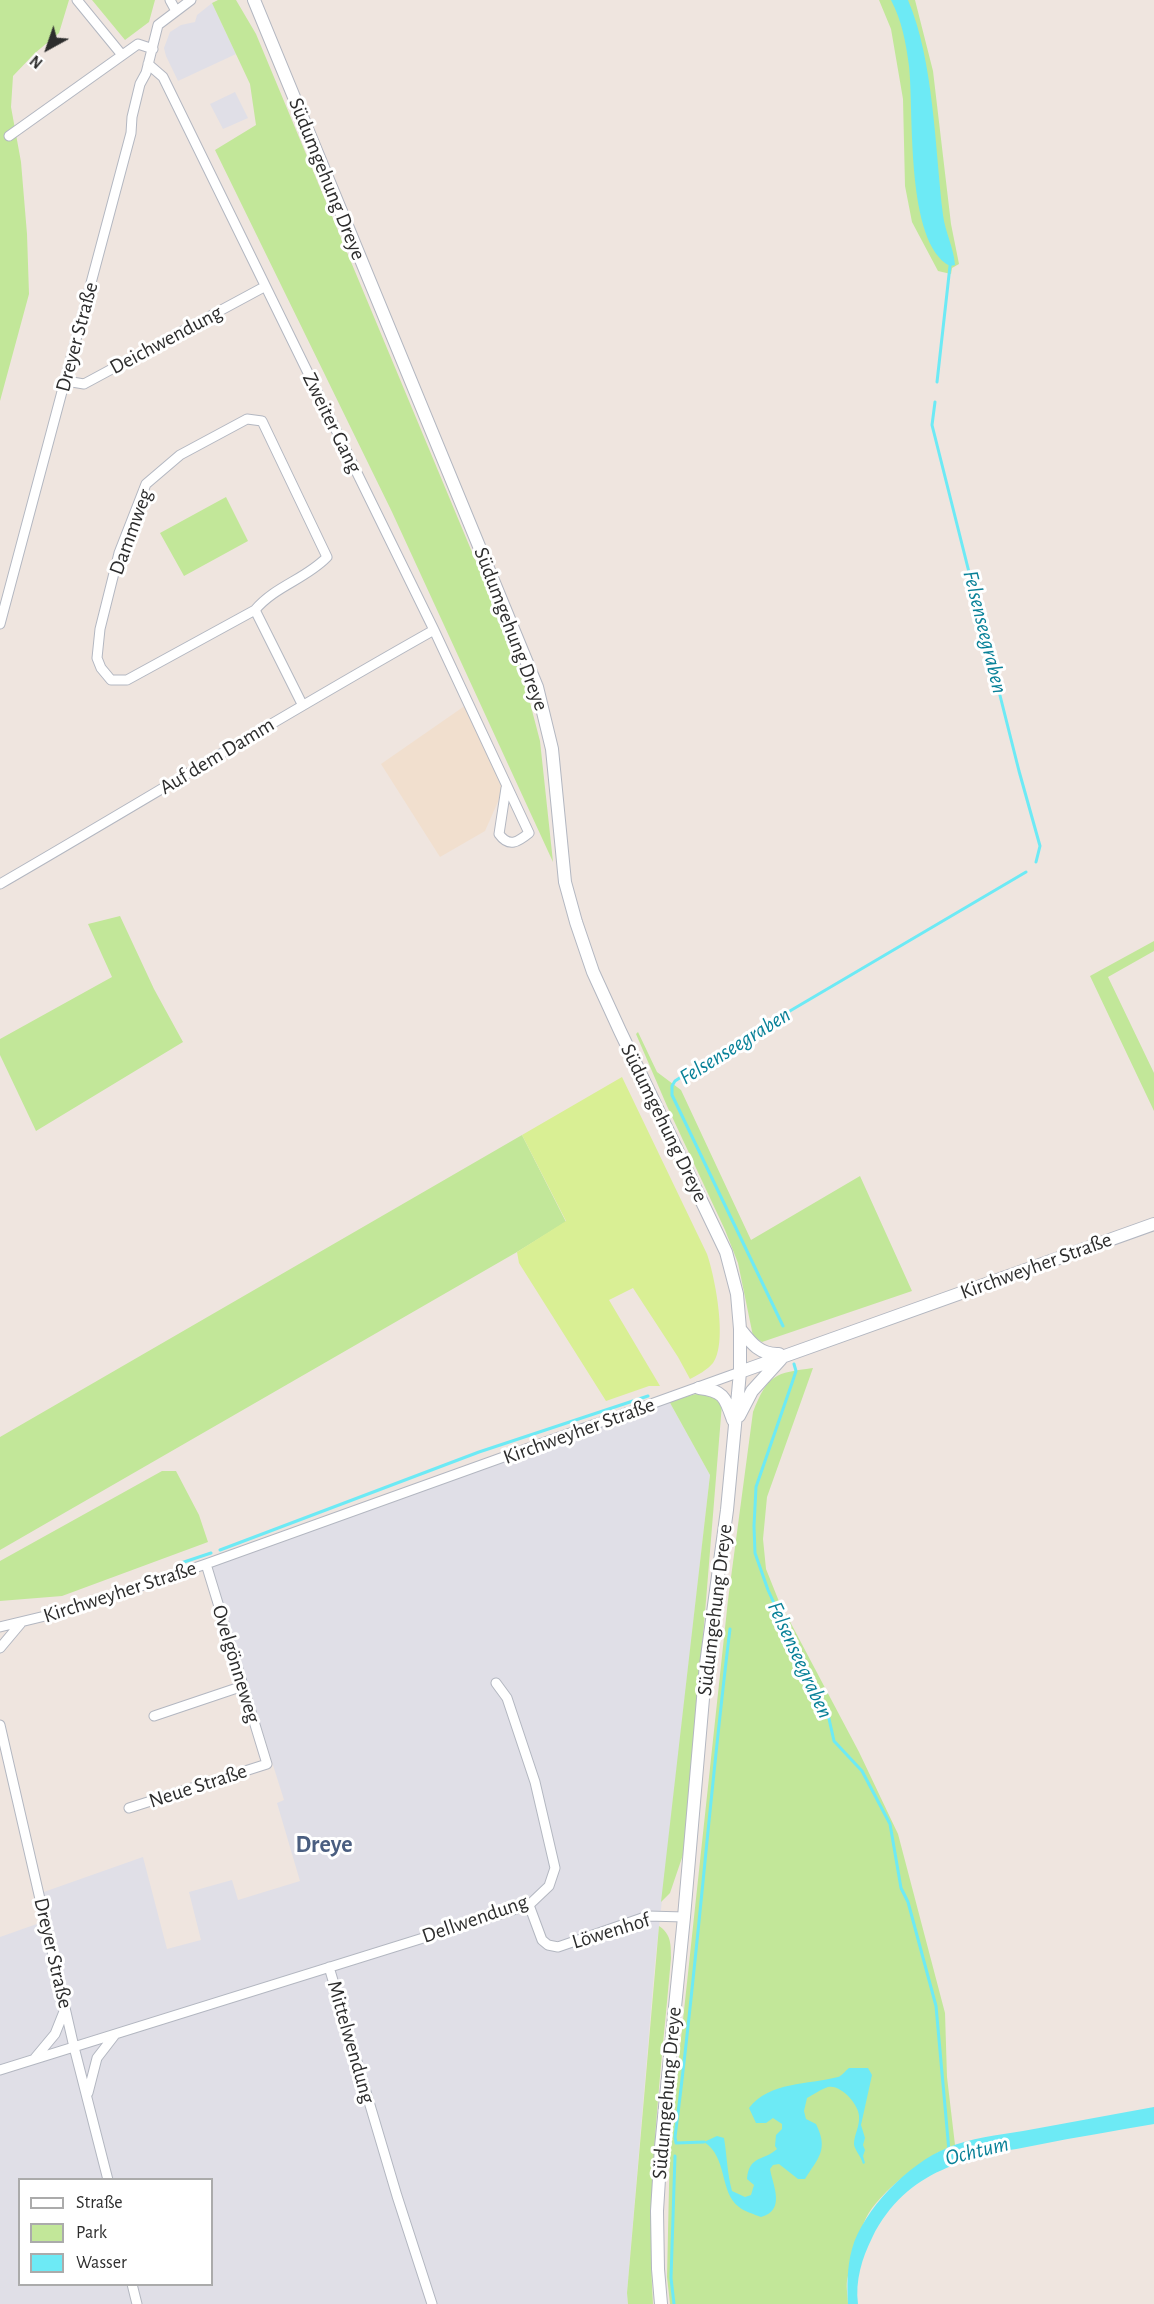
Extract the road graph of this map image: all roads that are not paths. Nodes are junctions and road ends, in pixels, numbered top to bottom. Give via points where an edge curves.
1 (77, 0) edge
2 (170, 0) edge
3 (191, 0) edge
4 (254, 0) edge
5 (176, 11) junction
6 (153, 49) junction
7 (122, 55) junction
8 (148, 64) junction
9 (9, 136) dead end
10 (264, 287) junction
11 (66, 381) junction
12 (255, 610) junction
13 (0, 624) edge
14 (434, 630) junction
15 (302, 704) junction
16 (506, 788) junction
17 (0, 884) edge
18 (1154, 1224) edge
19 (740, 1329) junction
20 (786, 1353) junction
21 (740, 1372) junction
22 (699, 1388) junction
23 (734, 1427) junction
24 (206, 1564) junction
25 (21, 1623) junction
26 (0, 1627) edge
27 (0, 1648) edge
28 (496, 1683) dead end
29 (243, 1686) junction
30 (154, 1716) dead end
31 (0, 1725) edge
32 (267, 1764) joint
33 (129, 1808) dead end
34 (530, 1905) junction
35 (684, 1917) junction
36 (329, 1966) junction
37 (65, 2008) junction
38 (114, 2036) junction
39 (74, 2047) junction
40 (33, 2060) junction
41 (0, 2070) edge
42 (87, 2096) junction
43 (108, 2178) edge
44 (132, 2286) edge
45 (137, 2304) edge
46 (432, 2304) edge
47 (661, 2304) edge

1 - 7 street
2 - 5 street
3 - 5 street, Dreyer Straße
4 - 19 main road, Südumgehung Dreye via 537,687 552,748 565,882 576,922 602,992 726,1252 737,1294
5 - 6 street, Dreyer Straße via 158,25
6 - 7 street via 138,44
6 - 8 street, Dreyer Straße
7 - 9 street
8 - 10 street, Zweiter Gang via 163,77
8 - 11 street, Dreyer Straße
10 - 11 street, Deichwendung via 84,384
10 - 14 street, Zweiter Gang
11 - 13 street, Dreyer Straße
12 - 12 street, Dammweg via 127,680 111,680 97,658 100,629 119,553 146,484 180,455 247,419 262,421 327,557 266,597
12 - 15 street
14 - 15 street, Auf dem Damm
14 - 16 street, Zweiter Gang
15 - 17 street, Auf dem Damm
16 - 16 street, Zweiter Gang via 529,833 511,843 499,834
18 - 20 main road, Kirchweyher Straße
19 - 20 main road via 757,1349 770,1354
19 - 21 main road, Südumgehung Dreye
20 - 21 main road, Kirchweyher Straße
20 - 23 main road via 752,1391
21 - 22 street, Kirchweyher Straße
21 - 23 main road, Südumgehung Dreye
22 - 23 main road via 713,1390 726,1399
22 - 24 street, Kirchweyher Straße
23 - 35 main road, Südumgehung Dreye via 706,1664
24 - 25 street, Kirchweyher Straße
24 - 29 street, Ovelgönneweg
25 - 26 street, Kirchweyher Straße
25 - 27 street
28 - 34 street, Dellwendung via 507,1698 532,1774 555,1868 549,1886
29 - 30 street
29 - 32 street, Ovelgönneweg
31 - 37 street, Dreyer Straße
32 - 33 street, Neue Straße
34 - 35 street, Löwenhof via 542,1940 548,1946 558,1947 648,1917
34 - 36 street, Dellwendung
35 - 47 main road, Südumgehung Dreye via 657,2211
36 - 38 street, Mittelwendung
36 - 46 street, Mittelwendung
37 - 39 street, Dreyer Straße
37 - 40 street via 55,2034
38 - 39 street, Mittelwendung
38 - 42 street via 97,2058
39 - 40 street, Mittelwendung
39 - 42 street, Dreyer Straße
40 - 41 street, Mittelwendung
42 - 43 street, Dreyer Straße
44 - 45 street

